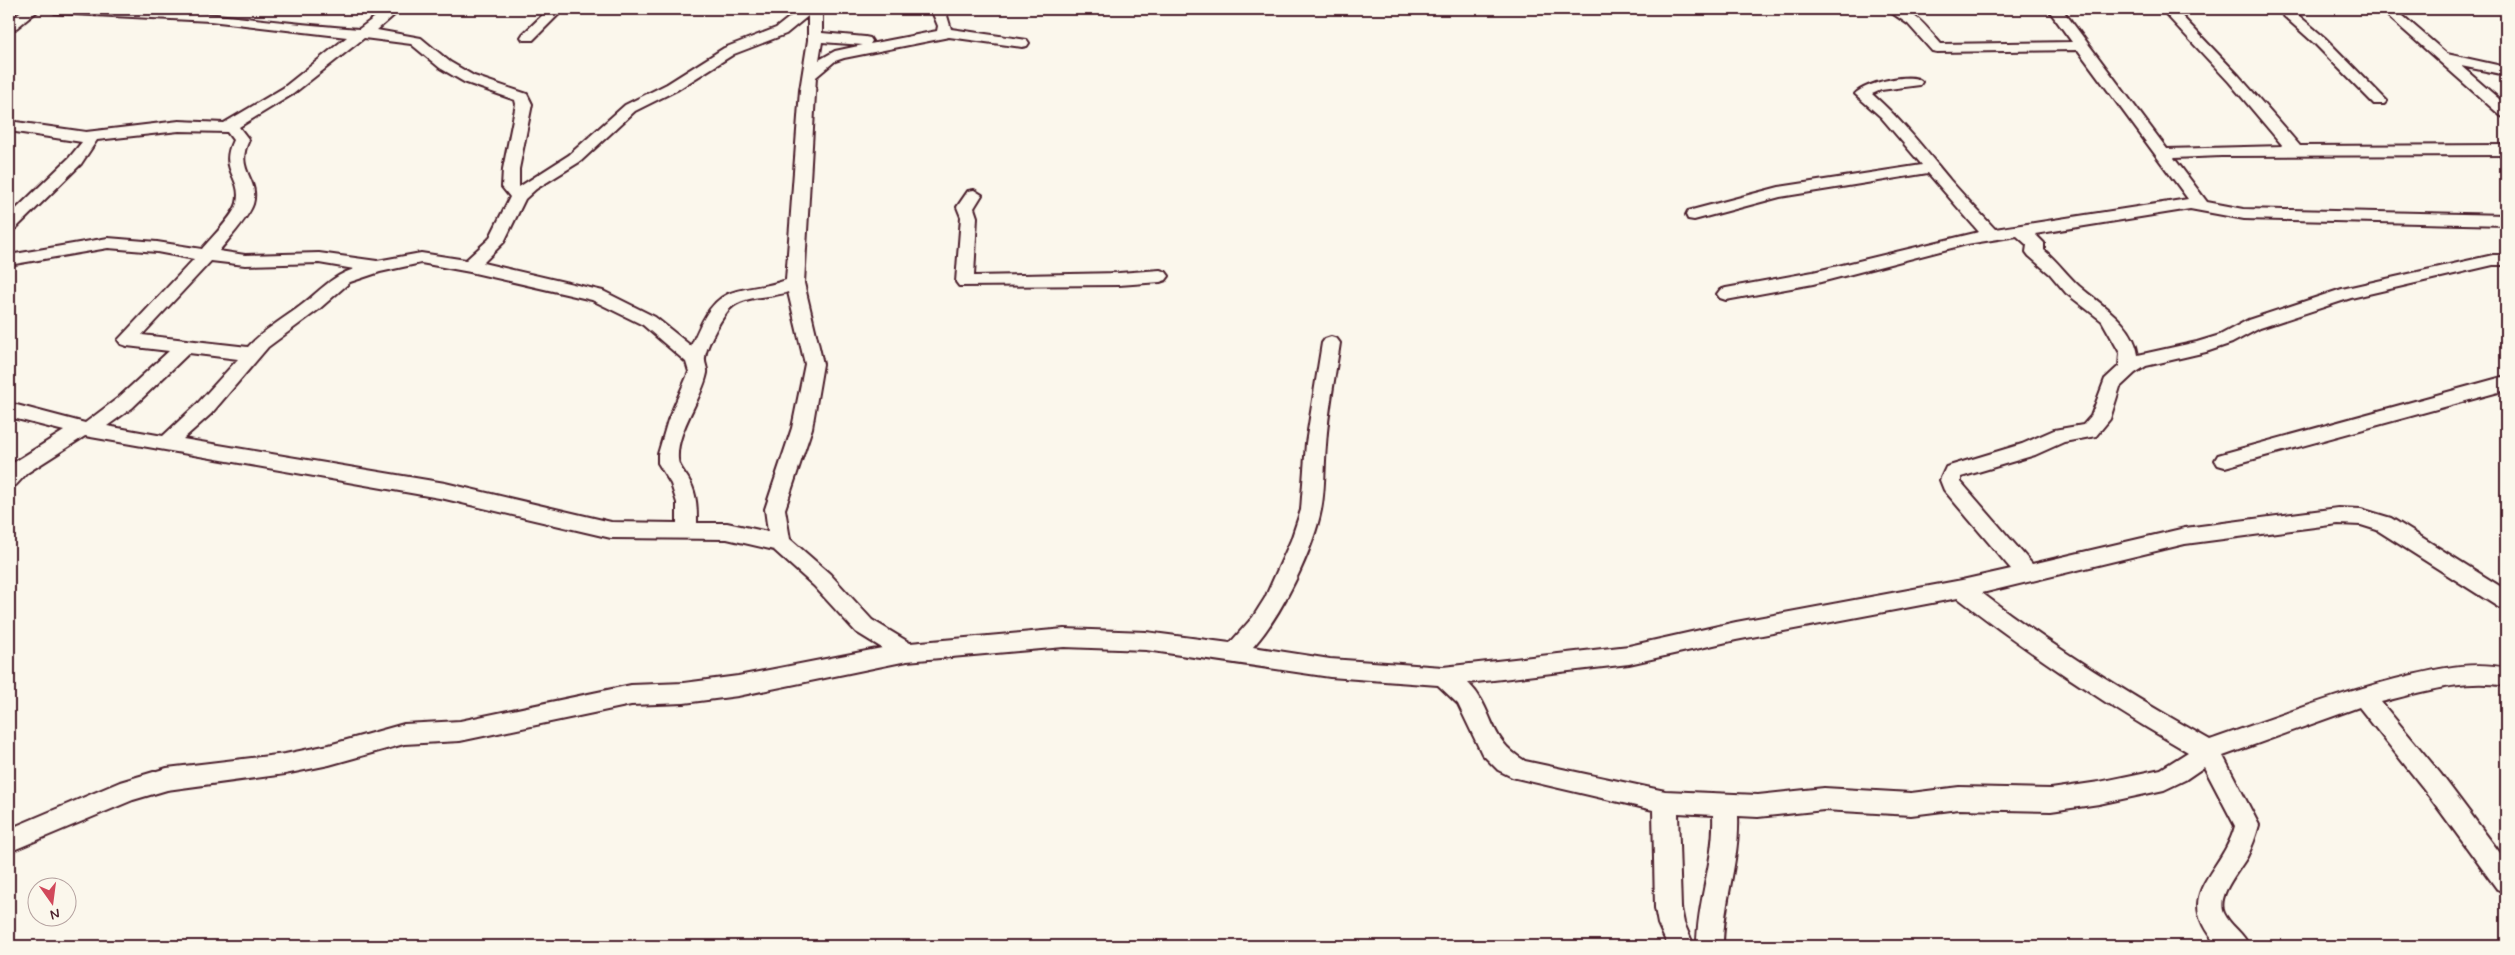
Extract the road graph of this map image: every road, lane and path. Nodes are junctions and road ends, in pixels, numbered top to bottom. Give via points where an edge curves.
1 (33, 9) edge
2 (54, 9) edge
3 (394, 9) edge
4 (557, 9) edge
5 (808, 9) edge
6 (815, 9) edge
7 (938, 9) edge
8 (1893, 9) edge
9 (2055, 9) edge
10 (2168, 9) edge
11 (2283, 9) edge
12 (2387, 9) edge
13 (9, 27) edge
14 (364, 33) junction
15 (943, 34) junction
16 (528, 37) dead end
17 (815, 37) junction
18 (887, 43) junction
19 (1022, 43) dead end
20 (2084, 46) junction
21 (2440, 56) junction
22 (2506, 71) edge
23 (809, 76) junction
24 (1915, 82) dead end
25 (2379, 101) dead end
26 (2506, 113) edge
27 (9, 126) edge
28 (228, 126) junction
29 (85, 137) junction
30 (2506, 150) edge
31 (2297, 152) junction
32 (2163, 154) junction
33 (1932, 168) junction
34 (974, 195) dead end
35 (518, 197) junction
36 (2200, 204) junction
37 (1694, 215) dead end
38 (2506, 220) edge
39 (9, 225) edge
40 (2020, 230) junction
41 (1991, 235) junction
42 (206, 256) junction
43 (9, 260) edge
44 (2506, 260) edge
45 (470, 266) junction
46 (377, 267) junction
47 (1160, 276) dead end
48 (795, 283) junction
49 (1726, 294) dead end
50 (1332, 342) dead end
51 (185, 347) junction
52 (251, 354) junction
53 (695, 359) junction
54 (2128, 368) junction
55 (2506, 382) edge
56 (9, 410) edge
57 (86, 430) junction
58 (166, 444) junction
59 (2225, 460) dead end
60 (9, 480) edge
61 (687, 531) junction
62 (780, 543) junction
63 (2027, 573) junction
64 (1962, 589) junction
65 (2506, 601) edge
66 (907, 652) junction
67 (1235, 652) junction
68 (1444, 676) junction
69 (2506, 677) edge
70 (2363, 696) junction
71 (2208, 751) junction
72 (1665, 802) junction
73 (1725, 805) junction
74 (9, 842) edge
75 (2496, 855) edge
76 (2506, 881) edge
77 (1680, 946) edge
78 (1710, 946) edge
79 (2236, 946) edge

1 - 13 street
2 - 14 street via 190,16
3 - 14 street
4 - 16 street
5 - 35 street via 781,31 729,51 672,87 622,113 575,158
6 - 17 street
7 - 15 street via 945,26
8 - 20 street via 1913,20 1937,48
9 - 20 street
10 - 31 street
11 - 25 street
12 - 21 street
14 - 28 street via 288,91
14 - 35 street via 416,41 445,65 469,79 522,97 524,104 510,187
15 - 18 street
15 - 19 street via 960,33
17 - 18 street
17 - 23 street
18 - 23 street via 830,58
20 - 32 street
21 - 22 street
21 - 26 street
23 - 48 street
24 - 33 street via 1877,87 1863,94 1886,114
27 - 29 street
28 - 29 street via 179,126
28 - 42 street via 241,140 233,158 237,173 246,186 245,205
29 - 39 street via 90,142 75,161
30 - 31 street
31 - 32 street
32 - 36 street
33 - 37 street via 1779,192
33 - 41 street
34 - 47 street via 965,207 969,217 965,282
35 - 45 street via 496,242
36 - 38 street via 2244,214
36 - 40 street via 2147,209
40 - 41 street
40 - 54 street via 2036,243 2035,252 2072,289 2108,317 2126,345
41 - 49 street via 1812,278
42 - 43 street via 108,243
42 - 46 street via 244,260 319,258
42 - 51 street via 127,340
44 - 54 street via 2493,260 2348,293 2299,308 2200,348 2141,361
45 - 46 street via 421,258
45 - 53 street via 597,295 649,321
46 - 52 street via 344,278
48 - 53 street via 774,292 738,296 726,302 713,318
48 - 62 street via 814,364 802,428 775,509
50 - 67 street via 1316,443 1311,510 1274,601 1261,623
51 - 52 street
51 - 57 street via 125,403
52 - 58 street via 204,408
53 - 61 street via 698,372 678,420 668,464 687,503
54 - 63 street via 2112,384 2100,419 2089,431 2061,435 2028,450 1968,466 1953,472 1950,477 1951,485
55 - 59 street
56 - 57 street
57 - 58 street
57 - 60 street via 20,468
58 - 61 street via 445,491 611,530
61 - 62 street via 726,531
62 - 66 street via 822,580 864,626
63 - 64 street
63 - 65 street via 2185,536 2353,516 2384,524
64 - 68 street via 1736,630 1629,655
64 - 71 street via 2019,633 2138,711
66 - 67 street via 1064,638 1146,641
66 - 74 street via 738,686 586,702 460,731 404,734 330,756 168,779 129,790
67 - 68 street via 1330,668
68 - 72 street via 1466,696 1480,730 1503,762 1520,770
69 - 70 street via 2491,674 2452,676
70 - 71 street
70 - 75 street
71 - 73 street via 2177,773 2164,778 2051,800 1958,798 1911,804 1824,799 1758,806
71 - 79 street via 2247,825 2238,853 2212,892 2209,907 2212,918
72 - 73 street
72 - 77 street via 1668,908
73 - 78 street via 1725,846 1713,896
75 - 76 street

